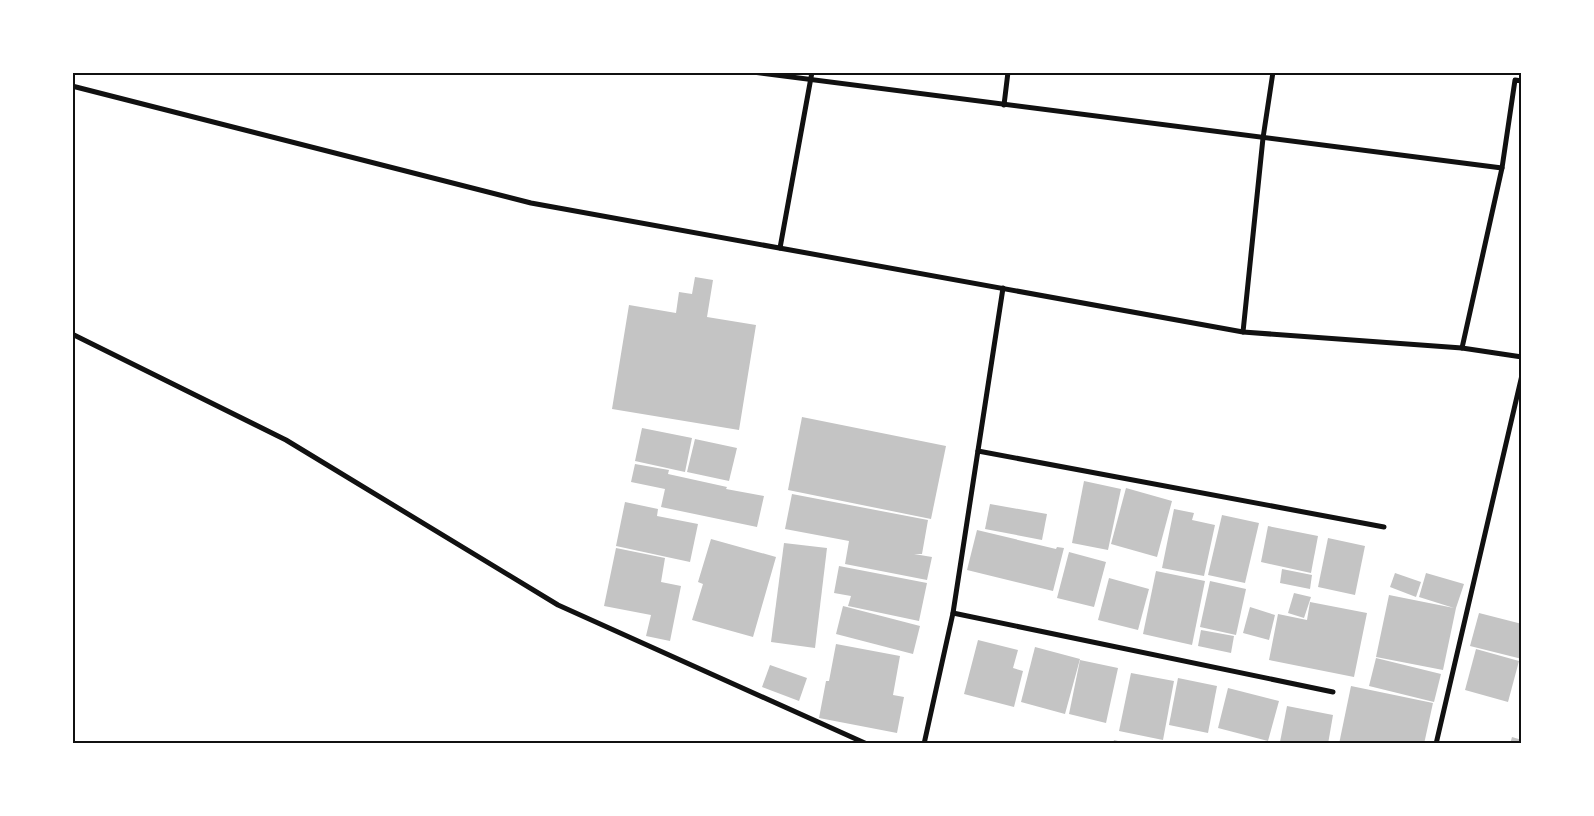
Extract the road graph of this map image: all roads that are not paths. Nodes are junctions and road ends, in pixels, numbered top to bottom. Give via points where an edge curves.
1 (753, 72) edge
2 (812, 72) edge
3 (1008, 72) edge
4 (1274, 72) edge
5 (812, 80) junction
6 (1522, 81) edge
7 (72, 86) edge
8 (1004, 105) junction
9 (1264, 138) junction
10 (1502, 168) junction
11 (780, 248) junction
12 (1003, 288) junction
13 (1243, 332) junction
14 (72, 334) edge
15 (1462, 348) junction
16 (1522, 357) edge
17 (1522, 375) edge
18 (978, 451) junction
19 (1384, 527) dead end
20 (953, 613) junction
21 (1333, 692) dead end
22 (867, 744) edge
23 (924, 744) edge
24 (1436, 744) edge

1 - 5 street
2 - 5 street
3 - 8 street
4 - 9 street
5 - 8 street
5 - 11 street
6 - 10 street via 1516,80
7 - 11 street via 531,203
8 - 9 street
9 - 10 street
9 - 13 street
10 - 15 street
11 - 12 street
12 - 13 street
12 - 18 street
13 - 15 street
14 - 22 street via 286,440 558,605
15 - 16 street
17 - 24 street
18 - 19 street
18 - 20 street
20 - 21 street
20 - 23 street

